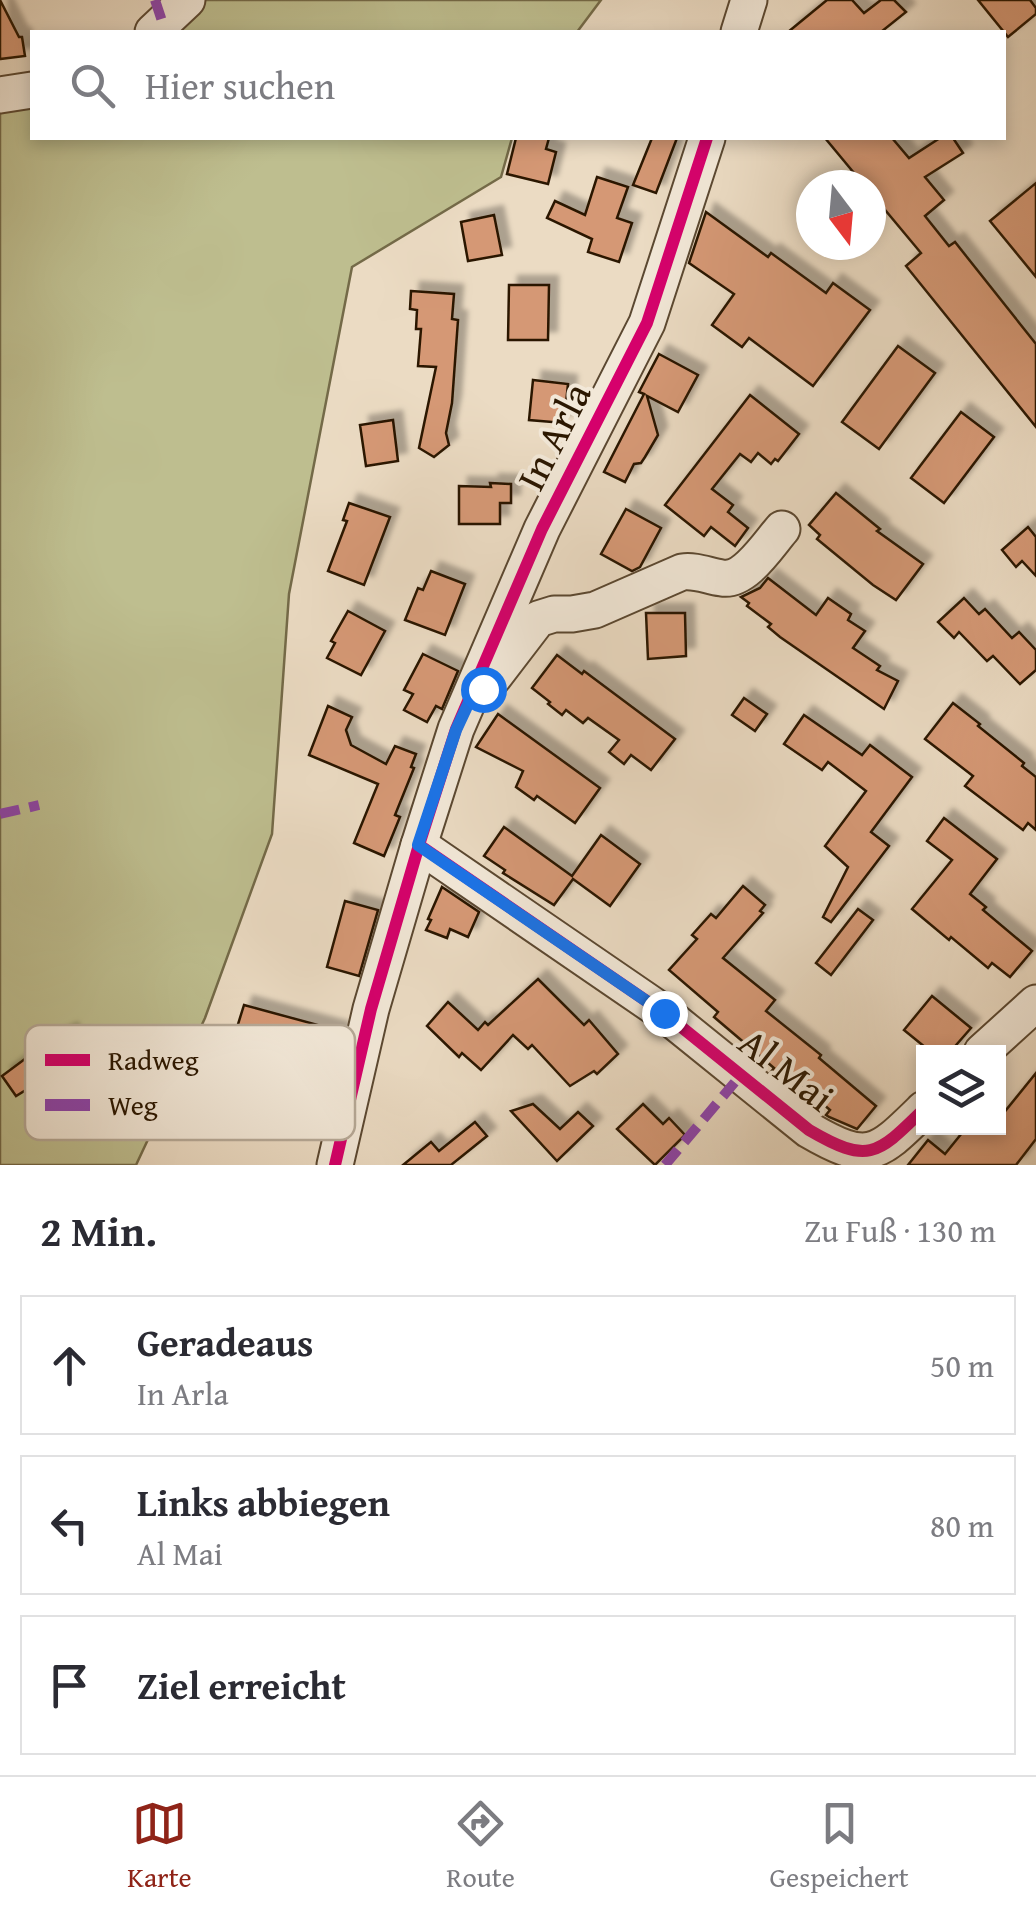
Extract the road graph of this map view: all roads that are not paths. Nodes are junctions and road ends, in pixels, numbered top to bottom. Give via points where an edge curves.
1 (188, 0) edge
2 (748, 0) edge
3 (155, 30) edge
4 (740, 30) edge
5 (30, 90) edge
6 (0, 95) edge
7 (706, 140) edge
8 (782, 528) dead end
9 (470, 700) junction
10 (418, 845) junction
11 (1036, 1002) edge
12 (990, 1045) edge
13 (355, 1078) edge
14 (916, 1117) edge
15 (341, 1140) edge
16 (336, 1165) edge

1 - 3 street
2 - 4 street
5 - 6 street
7 - 9 street, In Arla via 646,323 542,529
8 - 9 street via 737,577 682,572 595,610 538,619
9 - 10 street, In Arla
10 - 13 street, In Arla
10 - 14 street, Al Mai via 664,1013 832,1144 874,1150
11 - 12 street
15 - 16 street, In Arla

